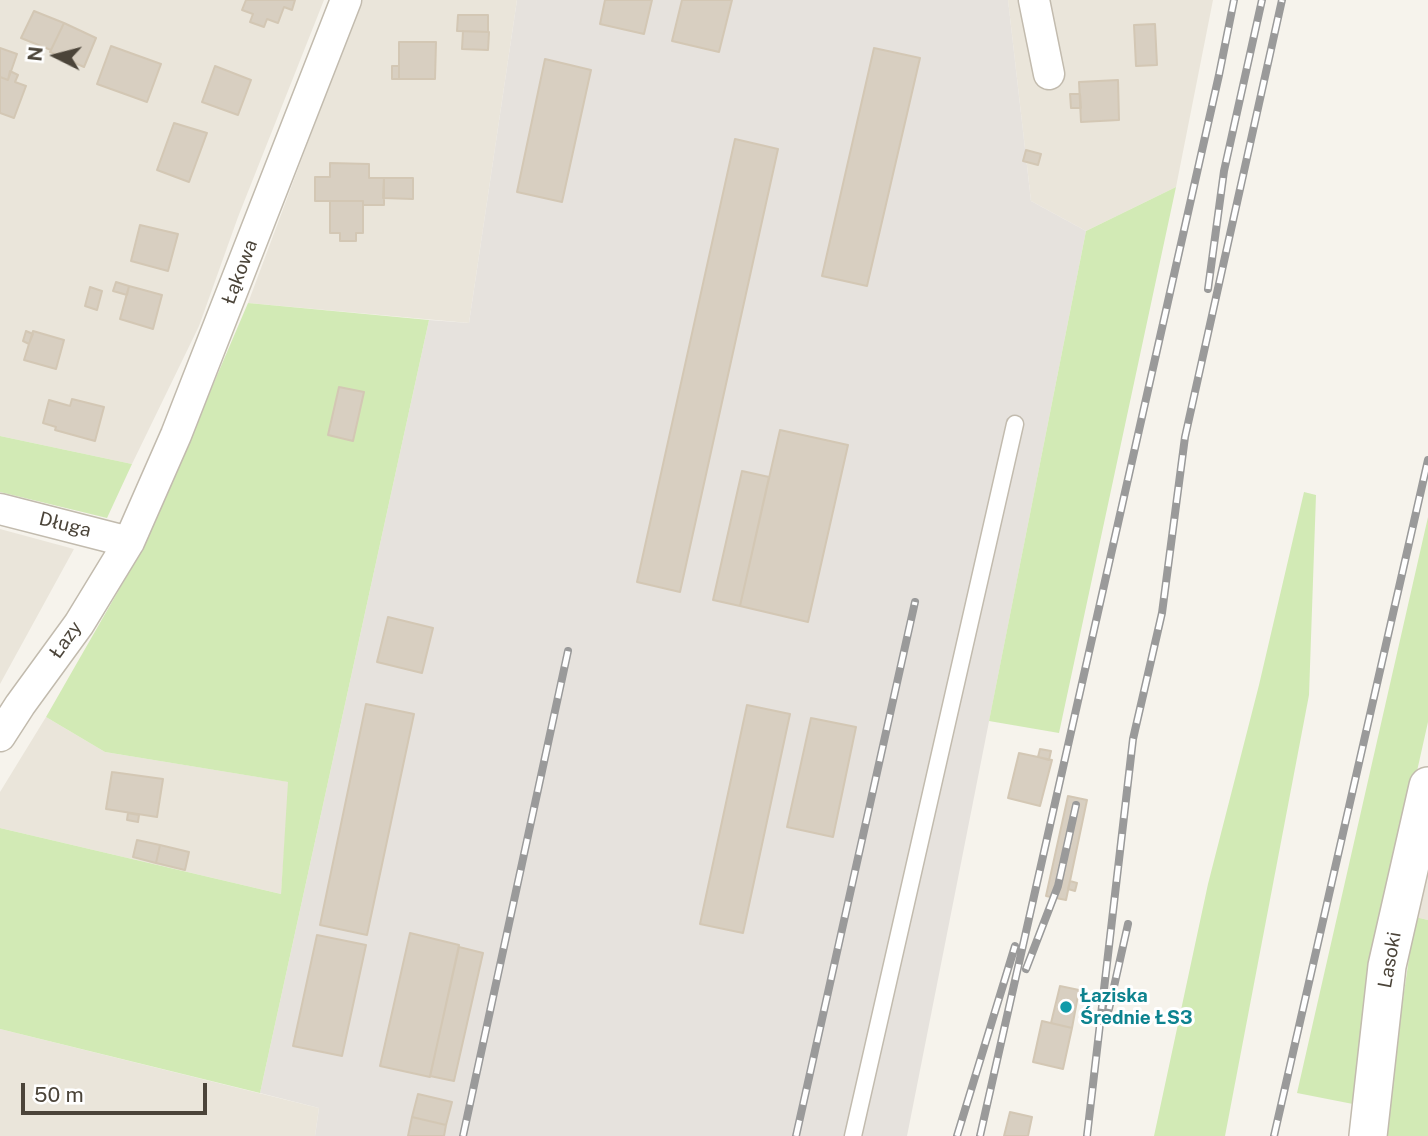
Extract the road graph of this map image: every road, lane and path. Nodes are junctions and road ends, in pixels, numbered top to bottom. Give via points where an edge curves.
1 (346, 0) edge
2 (1034, 0) edge
3 (1049, 74) dead end
4 (1015, 424) dead end
5 (0, 509) edge
6 (130, 542) junction
7 (0, 736) edge
8 (1428, 786) edge
9 (853, 1136) edge
10 (1368, 1136) edge

1 - 6 street, Łąkowa
2 - 3 street
4 - 9 lane
5 - 6 street, Długa
6 - 7 street, Łazy
8 - 10 street, Lasoki via 1387,966

